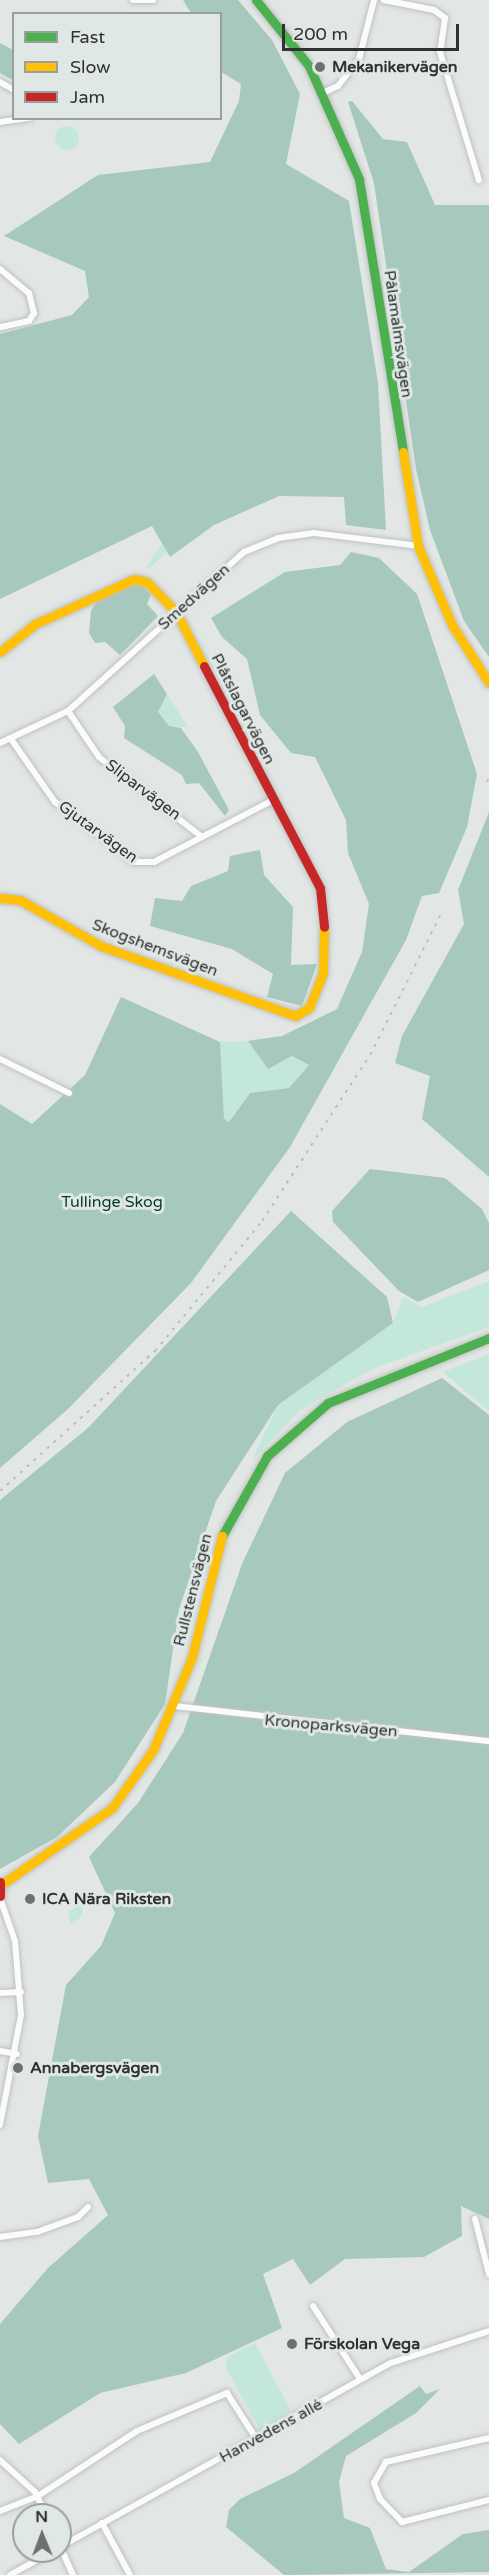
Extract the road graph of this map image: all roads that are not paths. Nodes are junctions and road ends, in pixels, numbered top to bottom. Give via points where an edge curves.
1 (134, 0) edge
2 (153, 0) edge
3 (256, 0) edge
4 (374, 0) edge
5 (384, 0) edge
6 (325, 92) junction
7 (15, 120) edge
8 (0, 122) edge
9 (479, 180) dead end
10 (0, 269) edge
11 (0, 327) edge
12 (418, 546) junction
13 (176, 612) junction
14 (0, 652) edge
15 (489, 683) edge
16 (68, 711) junction
17 (11, 739) junction
18 (0, 742) edge
19 (273, 800) junction
20 (201, 836) junction
21 (0, 898) edge
22 (305, 1015) joint
23 (0, 1059) edge
24 (69, 1093) dead end
25 (489, 1338) edge
26 (175, 1706) junction
27 (489, 1741) edge
28 (1, 1883) edge
29 (0, 1897) edge
30 (21, 1992) junction
31 (0, 1993) edge
32 (0, 2051) edge
33 (17, 2054) junction
34 (0, 2089) edge
35 (9, 2091) junction
36 (0, 2125) edge
37 (87, 2207) dead end
38 (476, 2219) dead end
39 (0, 2238) edge
40 (489, 2274) edge
41 (313, 2306) dead end
42 (489, 2331) edge
43 (360, 2379) junction
44 (489, 2438) edge
45 (257, 2440) junction
46 (0, 2460) edge
47 (38, 2496) junction
48 (489, 2500) edge
49 (41, 2503) edge
50 (0, 2511) edge
51 (102, 2523) junction
52 (72, 2540) edge
53 (32, 2563) edge
54 (12, 2575) edge
55 (130, 2575) edge

1 - 2 street
3 - 6 street, Pålamalmsvägen
4 - 6 street via 359,58 338,86
5 - 9 street via 434,10 445,18 440,52
6 - 12 street, Pålamalmsvägen via 359,179
7 - 8 street
10 - 11 street via 29,293 34,313 29,321
12 - 13 street, Smedvägen via 314,533 278,538 244,552
12 - 15 street, Pålamalmsvägen via 452,625
13 - 14 street, Plåtslagarvägen via 147,582 134,579 35,624
13 - 16 street, Smedvägen
13 - 19 street, Plåtslagarvägen
16 - 17 street, Smedvägen
16 - 20 street, Sliparvägen via 99,757
17 - 18 street, Smedvägen
17 - 20 street, Gjutarvägen via 55,802 135,862 154,862
19 - 20 street, Gjutarvägen
19 - 22 street, Plåtslagarvägen via 325,898 323,974
21 - 22 street, Skogshemsvägen via 20,900 128,957 295,1016
23 - 24 street
25 - 26 street, Rullstensvägen via 328,1403 267,1456 218,1544
26 - 27 street, Kronoparksvägen
26 - 28 street, Rullstensvägen via 153,1750 112,1808
28 - 29 street
29 - 30 street via 15,1941
30 - 31 street
30 - 33 street
32 - 33 street
33 - 35 street
34 - 35 street
35 - 36 street
37 - 39 street via 78,2217 37,2232
38 - 40 street
41 - 43 street
42 - 43 street, Hanvedens allé via 426,2348
43 - 45 street, Hanvedens allé
44 - 48 street via 386,2462 374,2483 380,2499 402,2522
45 - 47 street via 227,2392 137,2431
45 - 51 street, Hanvedens allé
46 - 47 street
47 - 49 street
47 - 50 street
51 - 52 street, Hanvedens allé
51 - 55 street
53 - 54 street

